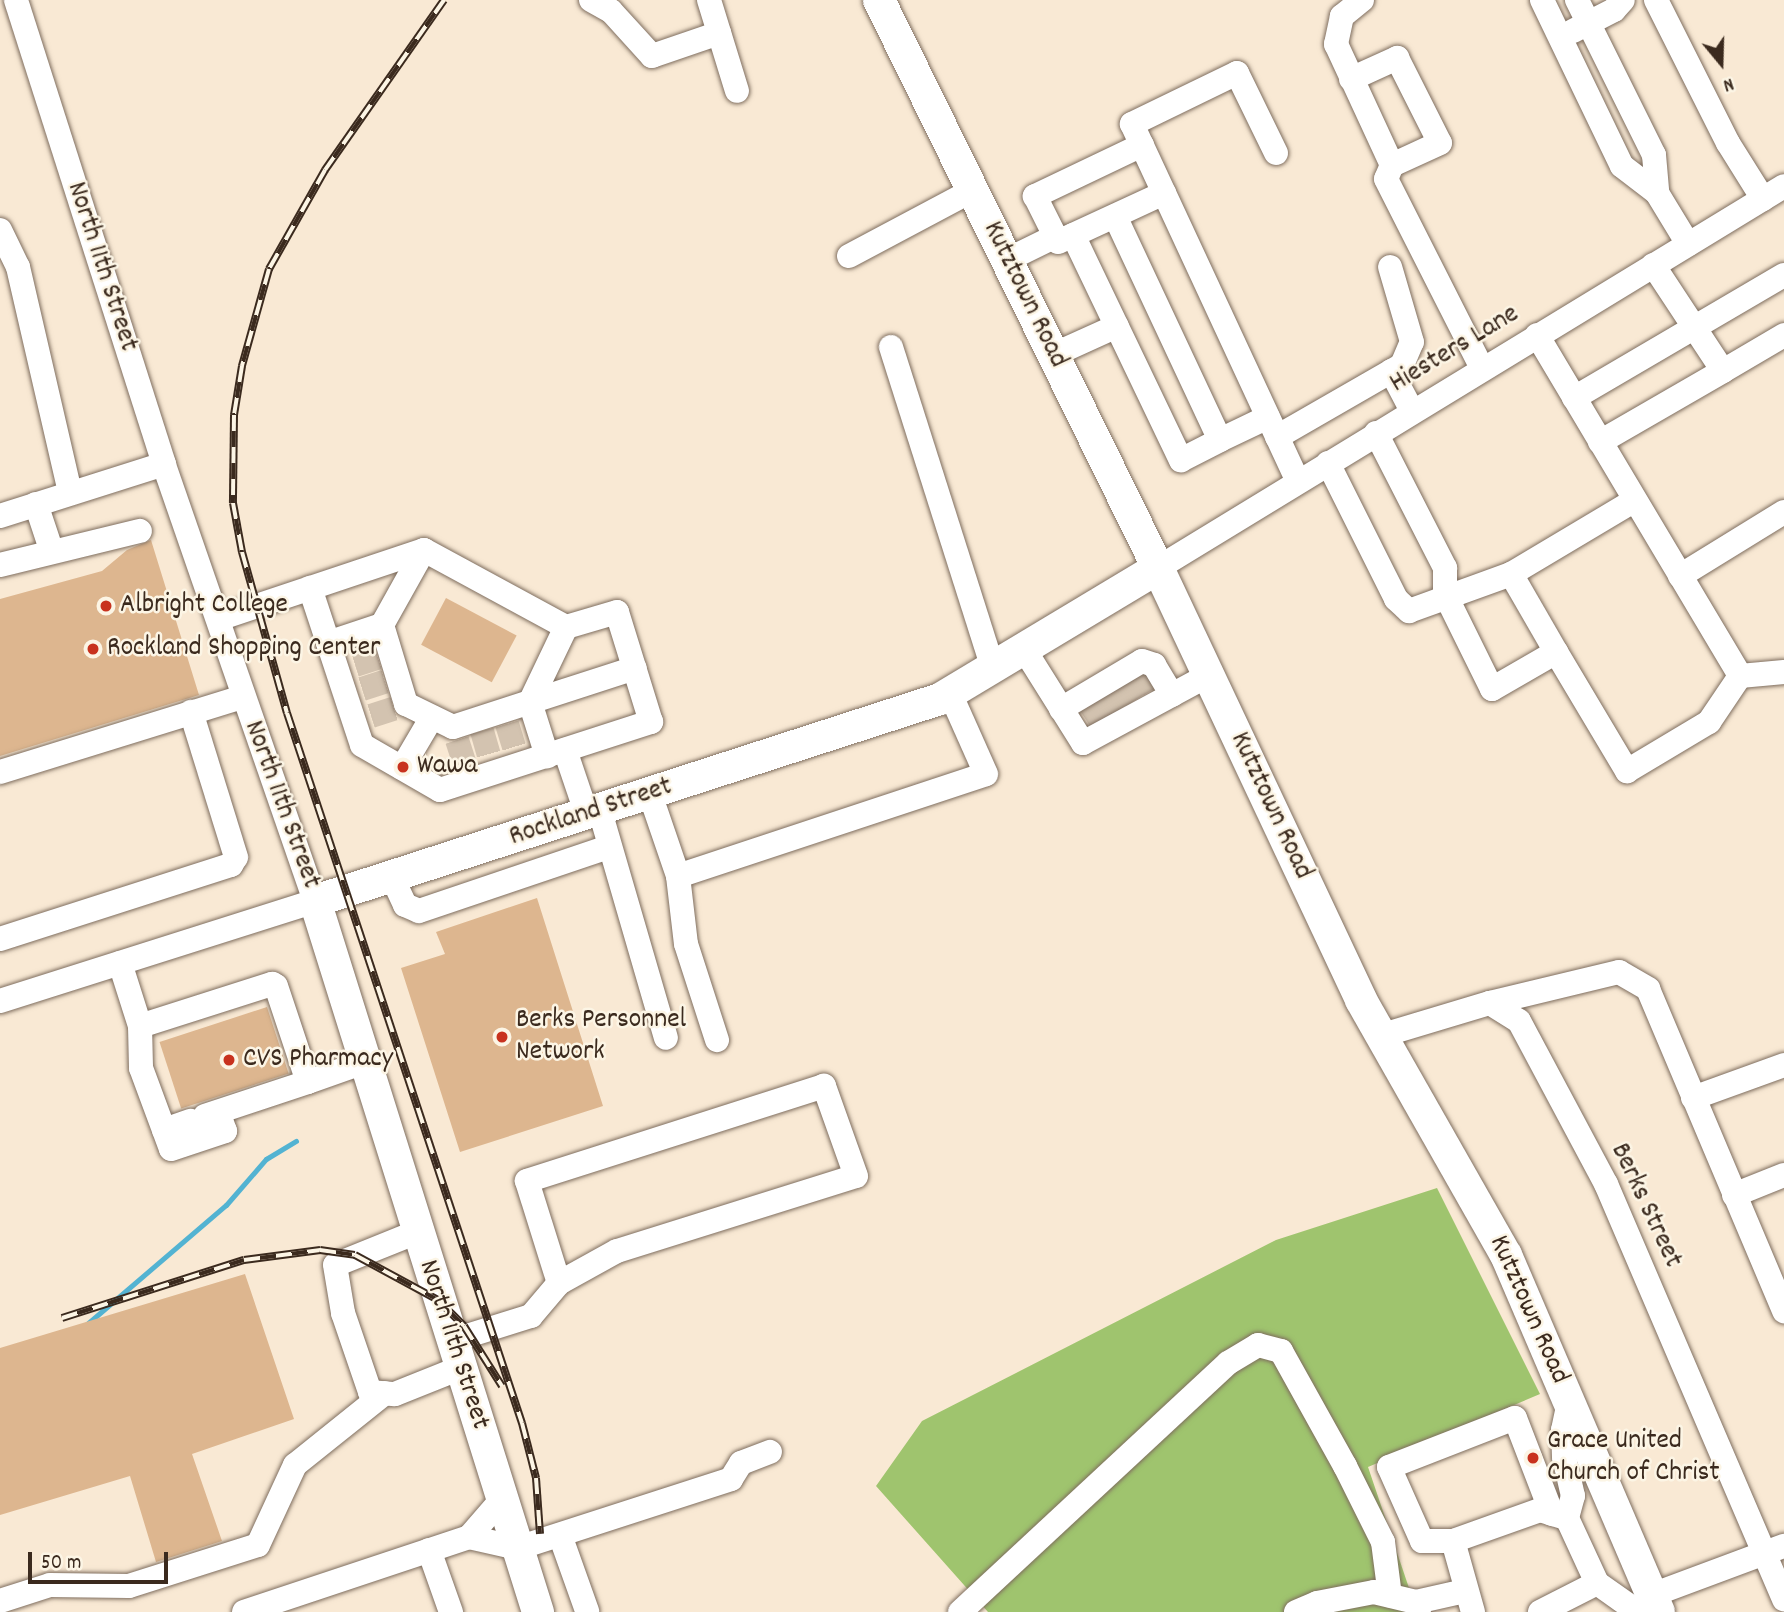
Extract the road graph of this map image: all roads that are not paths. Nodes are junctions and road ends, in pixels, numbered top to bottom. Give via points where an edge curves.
1 (16, 0) edge
2 (591, 0) edge
3 (709, 0) edge
4 (879, 0) edge
5 (1362, 0) edge
6 (1542, 0) edge
7 (1577, 0) edge
8 (1623, 0) edge
9 (1657, 0) edge
10 (1588, 23) junction
11 (719, 33) junction
12 (1560, 37) junction
13 (1352, 79) junction
14 (737, 91) dead end
15 (1142, 145) junction
16 (1276, 153) dead end
17 (1392, 165) junction
18 (973, 190) junction
19 (1164, 192) junction
20 (1774, 192) edge
21 (1657, 193) junction
22 (1115, 216) junction
23 (0, 230) edge
24 (1065, 236) junction
25 (1688, 244) junction
26 (849, 256) dead end
27 (1007, 260) junction
28 (1653, 265) junction
29 (1390, 267) dead end
30 (1784, 275) edge
31 (1117, 326) junction
32 (1695, 328) junction
33 (1536, 335) junction
34 (1784, 335) edge
35 (891, 347) dead end
36 (1053, 355) junction
37 (1482, 368) junction
38 (1391, 371) junction
39 (1723, 371) junction
40 (1574, 398) junction
41 (1412, 411) junction
42 (1273, 427) junction
43 (1376, 433) junction
44 (1220, 440) junction
45 (1600, 442) junction
46 (1328, 463) junction
47 (164, 464) junction
48 (1298, 481) junction
49 (70, 494) junction
50 (1635, 500) junction
51 (36, 504) junction
52 (1784, 512) edge
53 (0, 516) edge
54 (140, 531) dead end
55 (51, 549) junction
56 (424, 550) junction
57 (0, 565) edge
58 (1158, 568) junction
59 (1511, 574) junction
60 (1680, 576) junction
61 (310, 588) junction
62 (1445, 594) junction
63 (218, 619) junction
64 (382, 625) junction
65 (566, 627) junction
66 (328, 643) junction
67 (1024, 649) junction
68 (1556, 652) junction
69 (635, 668) junction
70 (993, 668) junction
71 (1784, 672) edge
72 (1209, 675) junction
73 (1740, 676) junction
74 (950, 693) junction
75 (243, 696) junction
76 (1125, 697) junction
77 (530, 702) junction
78 (1061, 709) junction
79 (191, 712) junction
80 (447, 728) junction
81 (556, 753) junction
82 (402, 768) junction
83 (0, 772) edge
84 (650, 794) junction
85 (593, 813) junction
86 (608, 847) junction
87 (678, 876) junction
88 (392, 877) junction
89 (315, 901) junction
90 (0, 939) edge
91 (120, 963) junction
92 (0, 1002) edge
93 (1490, 1003) junction
94 (140, 1026) junction
95 (1383, 1035) junction
96 (666, 1038) dead end
97 (717, 1040) dead end
98 (367, 1061) junction
99 (1784, 1065) edge
100 (308, 1082) junction
101 (1695, 1104) junction
102 (204, 1116) junction
103 (164, 1130) junction
104 (1784, 1175) edge
105 (1734, 1195) junction
106 (417, 1232) junction
107 (559, 1283) junction
108 (1784, 1311) edge
109 (456, 1354) junction
110 (385, 1394) junction
111 (1569, 1401) junction
112 (770, 1452) dead end
113 (502, 1499) junction
114 (1560, 1516) junction
115 (560, 1535) junction
116 (470, 1537) junction
117 (1453, 1541) junction
118 (518, 1548) junction
119 (429, 1550) junction
120 (1775, 1550) edge
121 (1597, 1583) junction
122 (1390, 1596) junction
123 (1784, 1599) edge
124 (0, 1601) edge
125 (1469, 1601) edge
126 (1650, 1606) edge
127 (1418, 1607) edge
128 (253, 1610) edge
129 (587, 1611) edge
130 (451, 1612) edge
131 (538, 1612) edge
132 (960, 1612) edge
133 (1296, 1612) edge
134 (1540, 1612) edge

1 - 47 street, North 11th Street
2 - 11 street via 611,11 652,57
3 - 11 street
4 - 18 main road, Kutztown Road
5 - 13 street via 1342,16 1336,44
6 - 12 street
7 - 10 street
8 - 10 street
9 - 20 street via 1728,143
10 - 12 street
10 - 21 street via 1654,155
11 - 14 street
12 - 21 street via 1622,166
13 - 17 street
13 - 17 street via 1396,58 1440,142
15 - 16 street via 1132,124 1237,73
15 - 19 street
15 - 24 street via 1035,196
17 - 37 street via 1386,178
18 - 26 street
18 - 27 main road, Kutztown Road
19 - 22 street
19 - 42 street
20 - 25 street, Hiesters Lane
21 - 25 street
22 - 24 street
22 - 44 street
23 - 49 street via 18,267
24 - 27 street
24 - 31 street
25 - 28 street, Hiesters Lane
27 - 36 main road, Kutztown Road
28 - 32 street
28 - 33 street, Hiesters Lane
29 - 38 street via 1412,342 1402,365
30 - 32 street
31 - 36 street
31 - 44 street via 1181,460
32 - 39 street
32 - 40 street
33 - 37 street, Hiesters Lane
33 - 40 street
34 - 39 street
35 - 70 street
36 - 58 main road, Kutztown Road
37 - 41 street, Hiesters Lane
38 - 41 street
38 - 42 street
39 - 45 street
40 - 45 street
41 - 43 street, Hiesters Lane
42 - 44 street
42 - 48 street
43 - 46 street, Hiesters Lane
43 - 62 street via 1445,568
45 - 50 street
46 - 48 street, Hiesters Lane
46 - 62 street via 1396,599 1409,611
47 - 49 street
47 - 63 street, North 11th Street
48 - 58 street, Hiesters Lane
49 - 51 street
50 - 59 street
50 - 60 street
51 - 53 street
51 - 55 street
52 - 60 street
54 - 55 street via 75,550
55 - 57 street
56 - 61 street
56 - 64 street
56 - 65 street
58 - 67 main road, Rockland Street
58 - 72 main road, Kutztown Road
59 - 62 street
59 - 68 street
60 - 73 street
61 - 63 street
61 - 66 street
62 - 68 street via 1492,689
63 - 75 street, North 11th Street
64 - 66 street
64 - 80 street via 385,655 401,706
65 - 69 street via 617,611
65 - 77 street
66 - 82 street via 350,680 363,719 362,745
67 - 70 main road, Rockland Street
67 - 78 street
68 - 73 street via 1627,771 1709,722
69 - 77 street
69 - 81 street via 652,722
70 - 74 main road, Rockland Street
71 - 73 street
72 - 76 street
72 - 95 main road, Kutztown Road via 1361,1000
74 - 84 main road, Rockland Street via 908,711
74 - 87 street via 986,774
75 - 79 street
75 - 89 street, North 11th Street
76 - 78 street
76 - 78 street via 1083,743
77 - 80 street via 480,725
77 - 81 street
79 - 83 street
79 - 90 street via 236,857 231,865
80 - 82 street
81 - 82 street via 518,757 468,774 440,790
81 - 85 street
84 - 85 main road, Rockland Street
84 - 87 street
85 - 86 street
85 - 88 main road, Rockland Street
86 - 88 street via 419,911 405,905
86 - 96 street
87 - 97 street via 686,944
88 - 89 main road, Rockland Street
89 - 91 street, Rockland Street
89 - 98 main road, North 11th Street
91 - 92 street, Rockland Street
91 - 94 street
93 - 95 street
93 - 101 street via 1619,972 1648,989
93 - 120 street, Berks Street via 1519,1021 1605,1184
94 - 100 street via 271,984 276,986
94 - 103 street via 141,1068
95 - 111 main road, Kutztown Road via 1506,1255
98 - 100 street
98 - 106 main road, North 11th Street
99 - 101 street
100 - 102 street
101 - 105 street
102 - 103 street
102 - 103 street via 225,1131 171,1149
104 - 105 street
105 - 108 street
106 - 109 main road, North 11th Street
106 - 110 street via 335,1265 343,1313 370,1392
107 - 107 street via 527,1181 824,1086 856,1175 617,1251
107 - 109 street via 531,1315
109 - 110 street via 395,1394
109 - 113 main road, North 11th Street
110 - 124 street via 295,1465 258,1545 130,1586 50,1585
111 - 114 street via 1564,1457 1573,1496
111 - 126 main road, Kutztown Road
112 - 115 street via 741,1463 731,1479
113 - 116 street
113 - 118 main road, North 11th Street
114 - 117 street via 1540,1510
114 - 117 street via 1515,1418 1389,1467 1422,1541
114 - 121 street
115 - 118 street
115 - 129 street
116 - 118 street
116 - 119 street
117 - 125 street
118 - 131 main road, North 11th Street
119 - 128 street
119 - 130 street
120 - 123 street, Berks Street
120 - 126 street
121 - 126 street
121 - 134 street
122 - 127 street
122 - 132 street via 1383,1542 1345,1466 1282,1351 1258,1345 1228,1363
122 - 133 street via 1374,1592 1317,1603
125 - 127 street

